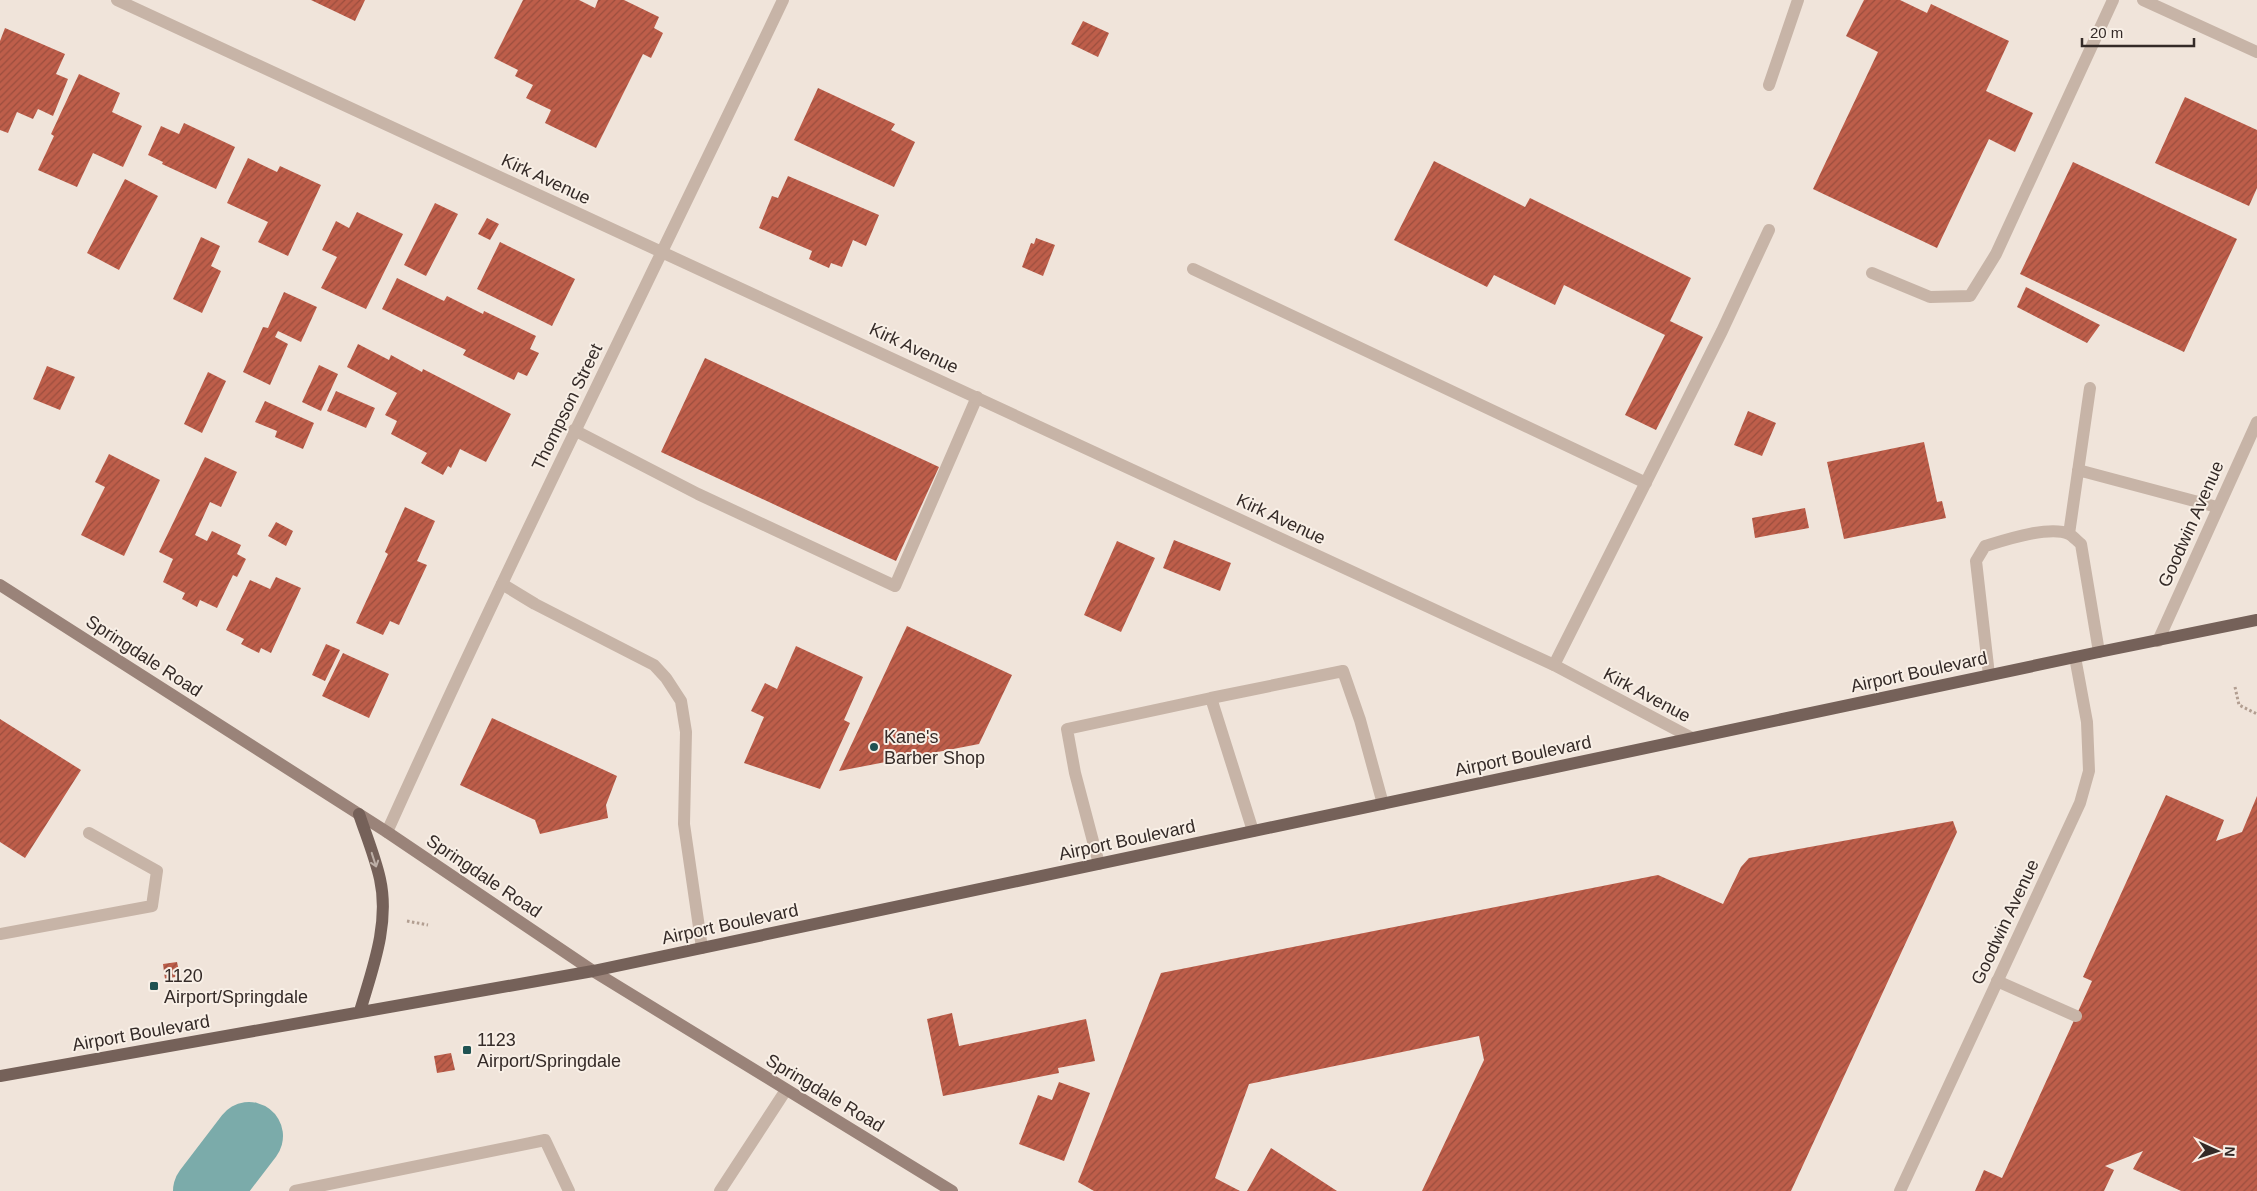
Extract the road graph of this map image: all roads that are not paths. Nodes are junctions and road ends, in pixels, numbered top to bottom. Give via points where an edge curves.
1 (117, 0) edge
2 (782, 0) edge
3 (1798, 0) edge
4 (2113, 0) edge
5 (2144, 0) edge
6 (2257, 52) edge
7 (1769, 85) dead end
8 (1769, 230) dead end
9 (663, 252) junction
10 (1193, 269) dead end
11 (1872, 273) dead end
12 (2090, 388) dead end
13 (977, 397) junction
14 (2257, 422) edge
15 (574, 430) junction
16 (2078, 470) junction
17 (1646, 483) junction
18 (2217, 507) junction
19 (2069, 534) junction
20 (502, 584) junction
21 (0, 585) edge
22 (2257, 620) edge
23 (2158, 641) junction
24 (2098, 652) junction
25 (2075, 657) junction
26 (1554, 665) junction
27 (1989, 675) junction
28 (1211, 698) junction
29 (1692, 738) junction
30 (1383, 804) junction
31 (358, 814) junction
32 (1253, 831) junction
33 (387, 832) junction
34 (89, 833) dead end
35 (1099, 864) junction
36 (0, 934) edge
37 (702, 948) junction
38 (593, 971) junction
39 (1998, 981) junction
40 (360, 1012) junction
41 (2076, 1016) dead end
42 (0, 1076) edge
43 (786, 1090) junction
44 (295, 1191) edge
45 (569, 1191) edge
46 (720, 1191) edge
47 (952, 1191) edge
48 (1900, 1191) edge

1 - 9 street, Kirk Avenue
2 - 9 street, Thompson Street
3 - 7 street
4 - 11 street via 1996,254 1970,296 1930,297
5 - 6 street
8 - 17 street
9 - 13 street, Kirk Avenue
9 - 15 street, Thompson Street
10 - 17 street
12 - 16 street
13 - 15 street via 895,586 698,494
13 - 26 street, Kirk Avenue
14 - 18 street, Goodwin Avenue
15 - 20 street, Thompson Street
16 - 18 street
16 - 19 street
17 - 26 street
18 - 23 street, Goodwin Avenue
19 - 24 street via 2081,544
19 - 27 street via 2053,530 2001,541 1985,546 1976,561
20 - 33 street, Thompson Street
20 - 37 street via 654,665 681,701 687,740 684,824
21 - 31 main road, Springdale Road
22 - 23 main road, Airport Boulevard
23 - 24 main road, Airport Boulevard
24 - 25 main road, Airport Boulevard
25 - 27 main road, Airport Boulevard
25 - 39 street, Goodwin Avenue via 2087,722 2089,770 2080,803
26 - 29 street, Kirk Avenue
27 - 29 main road, Airport Boulevard
28 - 30 street via 1343,671
28 - 32 street
28 - 35 street via 1067,729
29 - 30 main road, Airport Boulevard
30 - 32 main road, Airport Boulevard
31 - 33 main road, Springdale Road
31 -> 40 main road via 380,880 382,917 378,948
32 - 35 main road, Airport Boulevard
33 - 38 main road, Springdale Road
34 - 36 street via 157,871 152,906
35 - 37 main road, Airport Boulevard
37 - 38 main road, Airport Boulevard
38 - 40 main road, Airport Boulevard
38 - 43 main road, Springdale Road
39 - 41 street
39 - 48 street, Goodwin Avenue
40 - 42 main road, Airport Boulevard
43 - 46 street
43 - 47 main road, Springdale Road
44 - 45 street via 545,1140

